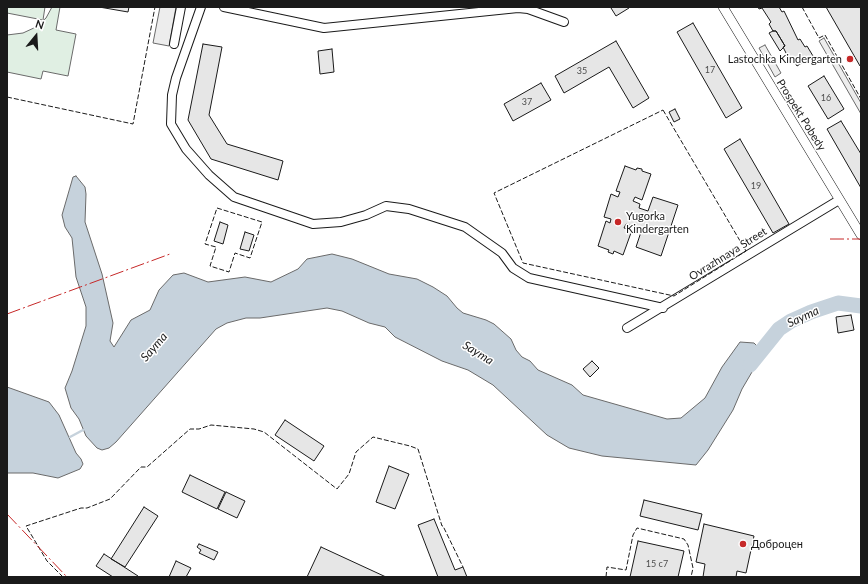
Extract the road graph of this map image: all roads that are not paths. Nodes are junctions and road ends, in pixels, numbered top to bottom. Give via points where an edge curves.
1 (181, 7) edge
2 (201, 7) edge
3 (224, 7) edge
4 (723, 7) edge
5 (564, 22) dead end
6 (174, 44) dead end
7 (839, 200) junction
8 (861, 235) edge
9 (664, 308) junction
10 (627, 328) dead end

1 - 6 street
2 - 9 street via 176,78 172,95 171,124 190,154 234,197 313,224 341,222 386,206 409,209 465,227 502,253 513,268 529,278
3 - 5 street via 324,28 518,8
4 - 7 street, Prospekt Pobedy
7 - 8 street, Prospekt Pobedy
7 - 9 street, Ovrazhnaya Street
9 - 10 street, Ovrazhnaya Street

